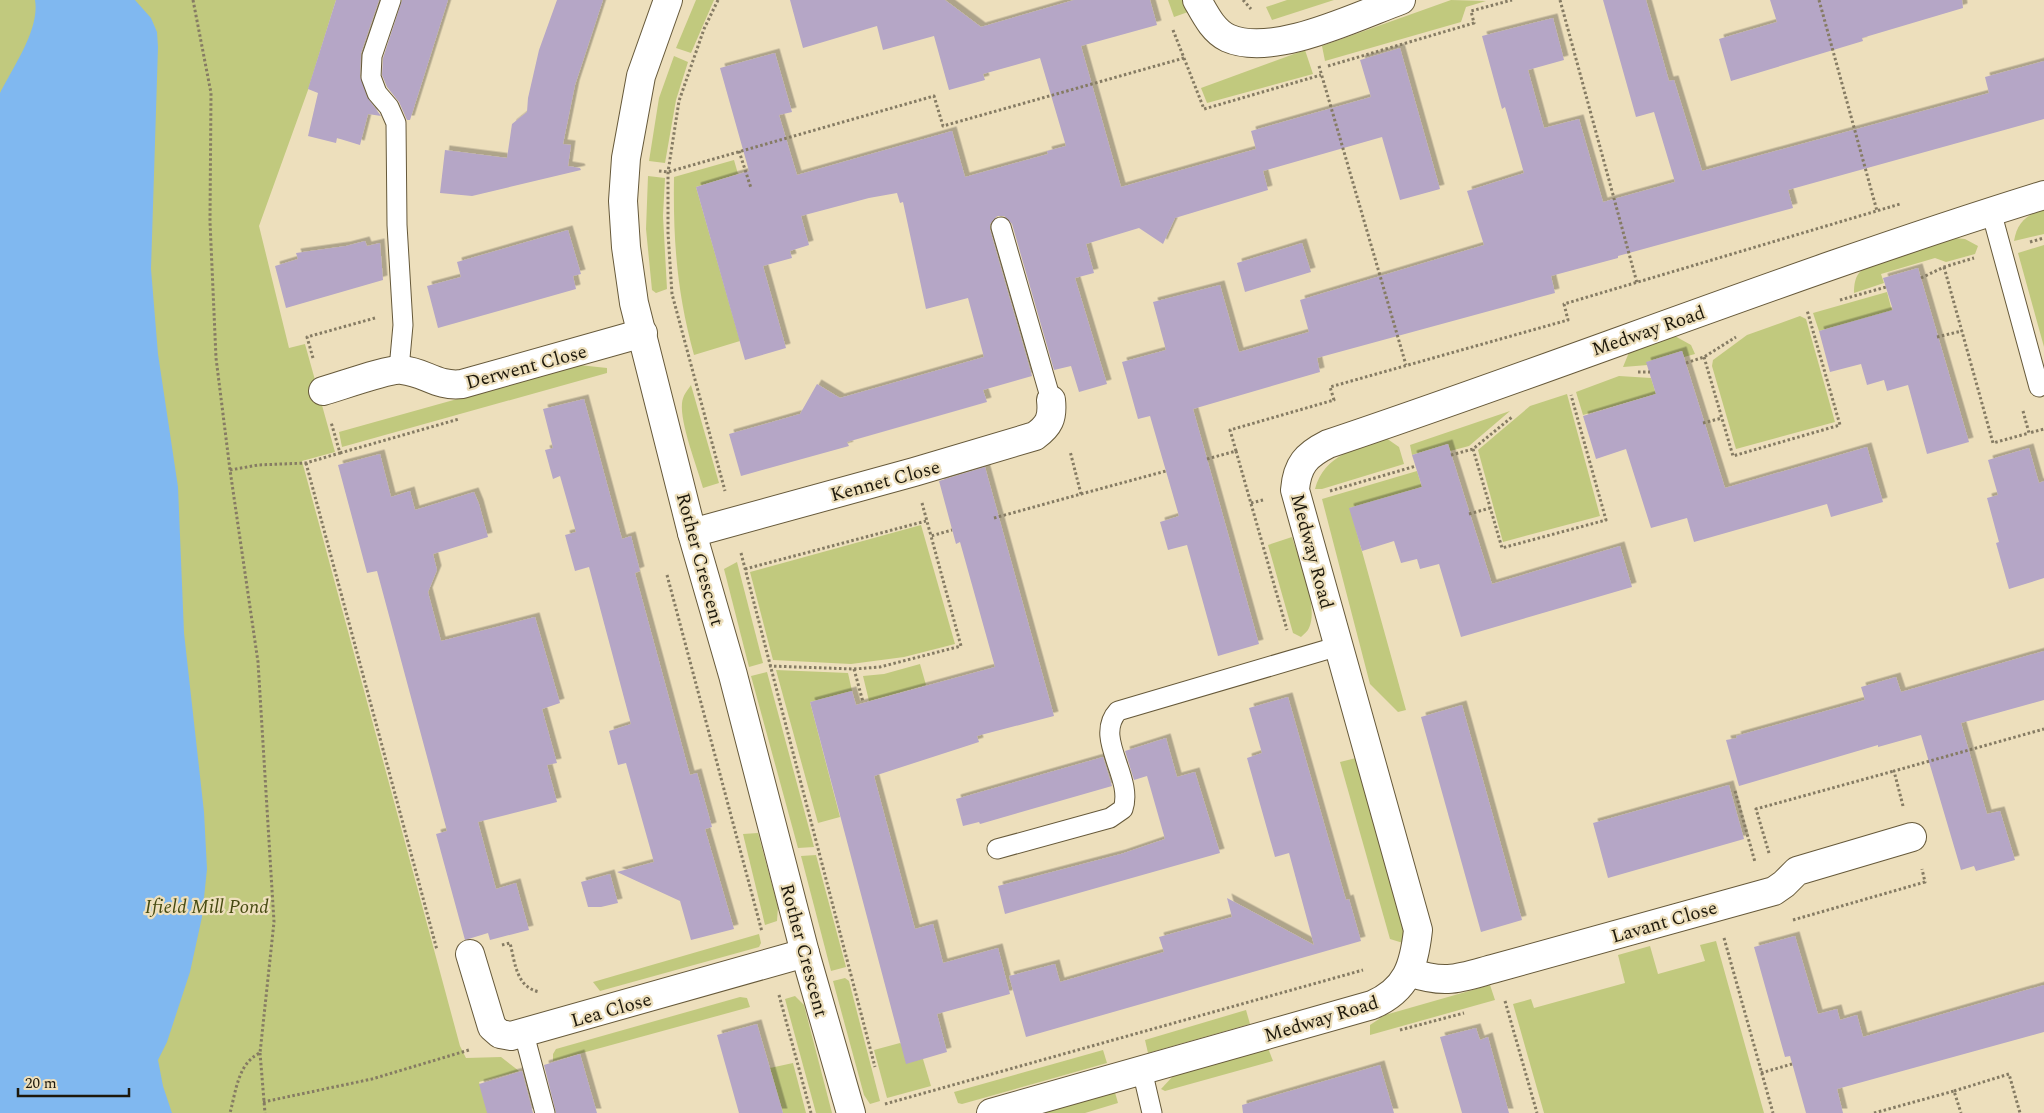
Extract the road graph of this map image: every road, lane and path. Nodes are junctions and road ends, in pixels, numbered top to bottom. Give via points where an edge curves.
1 (193, 0) edge
2 (391, 0) edge
3 (668, 0) edge
4 (718, 0) edge
5 (1197, 0) edge
6 (1244, 0) edge
7 (1401, 0) edge
8 (1512, 0) edge
9 (1560, 0) edge
10 (1819, 0) edge
11 (1253, 13) dead end
12 (1309, 34) junction
13 (1184, 58) dead end
14 (1320, 68) junction
15 (739, 151) junction
16 (626, 167) junction
17 (668, 172) junction
18 (751, 188) dead end
19 (2044, 195) edge
20 (1905, 203) dead end
21 (1877, 211) junction
22 (1991, 211) junction
23 (1001, 227) dead end
24 (1944, 267) dead end
25 (1636, 283) junction
26 (1886, 287) dead end
27 (1833, 303) dead end
28 (1815, 308) dead end
29 (1807, 310) junction
30 (1798, 313) dead end
31 (1962, 331) junction
32 (643, 333) junction
33 (1740, 334) dead end
34 (1938, 337) dead end
35 (1704, 357) junction
36 (1686, 363) dead end
37 (1406, 365) junction
38 (399, 369) junction
39 (2039, 387) dead end
40 (1570, 390) dead end
41 (322, 391) dead end
42 (1051, 400) joint
43 (1722, 418) junction
44 (1703, 423) dead end
45 (1047, 427) junction
46 (2029, 433) dead end
47 (1473, 449) dead end
48 (1236, 451) junction
49 (1207, 459) dead end
50 (1416, 466) dead end
51 (230, 470) junction
52 (1166, 471) dead end
53 (914, 472) junction
54 (1295, 490) junction
55 (1081, 494) junction
56 (1251, 503) junction
57 (1490, 508) junction
58 (1469, 514) dead end
59 (994, 518) dead end
60 (732, 521) junction
61 (926, 521) junction
62 (952, 530) dead end
63 (692, 533) junction
64 (931, 536) junction
65 (745, 569) junction
66 (1339, 646) junction
67 (1300, 657) junction
68 (770, 665) junction
69 (854, 669) junction
70 (733, 675) junction
71 (863, 702) dead end
72 (1894, 771) dead end
73 (1735, 791) dead end
74 (1912, 837) dead end
75 (997, 849) dead end
76 (1771, 862) dead end
77 (1756, 866) dead end
78 (1715, 907) junction
79 (761, 930) dead end
80 (752, 933) dead end
81 (805, 953) junction
82 (470, 954) junction
83 (1496, 968) junction
84 (1367, 969) dead end
85 (1409, 972) junction
86 (547, 991) dead end
87 (512, 1034) junction
88 (260, 1053) junction
89 (1792, 1064) dead end
90 (1142, 1070) junction
91 (1761, 1073) junction
92 (878, 1076) dead end
93 (1954, 1090) junction
94 (882, 1095) dead end
95 (263, 1102) junction
96 (885, 1104) junction
97 (1893, 1111) edge
98 (230, 1113) edge
99 (264, 1113) edge
100 (545, 1113) edge
101 (852, 1113) edge
102 (888, 1113) edge
103 (991, 1113) edge
104 (1152, 1113) edge
105 (1537, 1113) edge
106 (1773, 1113) edge
107 (1874, 1113) edge
108 (1961, 1113) edge
109 (2020, 1113) edge

1 - 51 path via 211,93 210,222 216,348
2 - 38 lane via 372,56 371,77 396,123 403,325
3 - 16 street, Rother Crescent via 641,76
4 - 17 path via 704,29 679,101
5 - 12 street via 1214,28 1227,38 1265,44
6 - 11 path
7 - 12 street
8 - 14 path via 1470,11 1474,23
9 - 25 path
10 - 21 path
12 - 14 path
13 - 15 path via 943,126 934,96
14 - 37 path
15 - 17 path
15 - 18 path
16 - 17 path
16 - 32 street, Rother Crescent via 626,247 634,303
17 - 60 path via 672,294
19 - 22 street, Medway Road
20 - 21 path
21 - 25 path
22 - 39 lane
22 - 54 street, Medway Road via 1887,244 1328,444 1303,462 1296,475
23 - 42 lane
24 - 31 path
25 - 37 path via 1564,304 1568,320
26 - 27 path
28 - 29 path
29 - 30 path
29 - 43 path via 1840,425 1733,456
31 - 34 path
31 - 46 path via 1993,443
32 - 38 street, Derwent Close via 449,386
32 - 63 street, Rother Crescent
33 - 35 path
35 - 36 path
35 - 43 path
37 - 48 path via 1330,387 1334,400 1230,430
38 - 41 street
40 - 57 path via 1606,520 1502,548
42 - 45 street via 1053,415
43 - 44 path
45 - 53 street, Kennet Close via 1021,441
45 - 55 path via 1066,436
47 - 57 path
48 - 49 path
48 - 56 path
50 - 54 path via 1321,494
51 - 82 path via 306,463 440,962
51 - 88 path via 258,662 274,922
52 - 55 path
53 - 60 street, Kennet Close
53 - 61 path
54 - 56 path
54 - 66 street, Medway Road
55 - 59 path
56 - 67 path via 1290,641
57 - 58 path
60 - 63 street, Kennet Close
60 - 65 path
61 - 64 path
61 - 65 path
62 - 64 path
63 - 70 street, Rother Crescent
64 - 69 path via 961,646 911,661
65 - 68 path
66 - 67 lane
66 - 85 street, Medway Road via 1418,930 1415,956
67 - 75 lane via 1118,711 1113,717 1110,734 1126,793 1123,809 1110,818
68 - 69 path
68 - 70 path
68 - 92 path
69 - 71 path
70 - 81 street, Rother Crescent
72 - 76 path via 1756,809
73 - 77 path
74 - 78 street, Lavant Close via 1797,871 1774,891
78 - 83 street, Lavant Close
78 - 91 path
79 - 80 path
81 - 87 street, Lea Close
81 - 101 street, Rother Crescent
82 - 86 path via 510,943 521,982 530,990
82 - 87 street via 492,1027
83 - 85 street, Lavant Close via 1453,980 1432,980
83 - 105 path
84 - 96 path
85 - 90 street, Medway Road via 1387,999 1372,1005
87 - 95 path via 486,1045 372,1079
87 - 100 lane
88 - 95 path
88 - 98 path via 250,1058 241,1074
89 - 91 path
90 - 103 street, Medway Road
90 - 104 lane
91 - 106 path
93 - 97 path
93 - 108 path
93 - 109 path via 2009,1074
94 - 96 path
95 - 99 path
96 - 102 path
97 - 107 path

